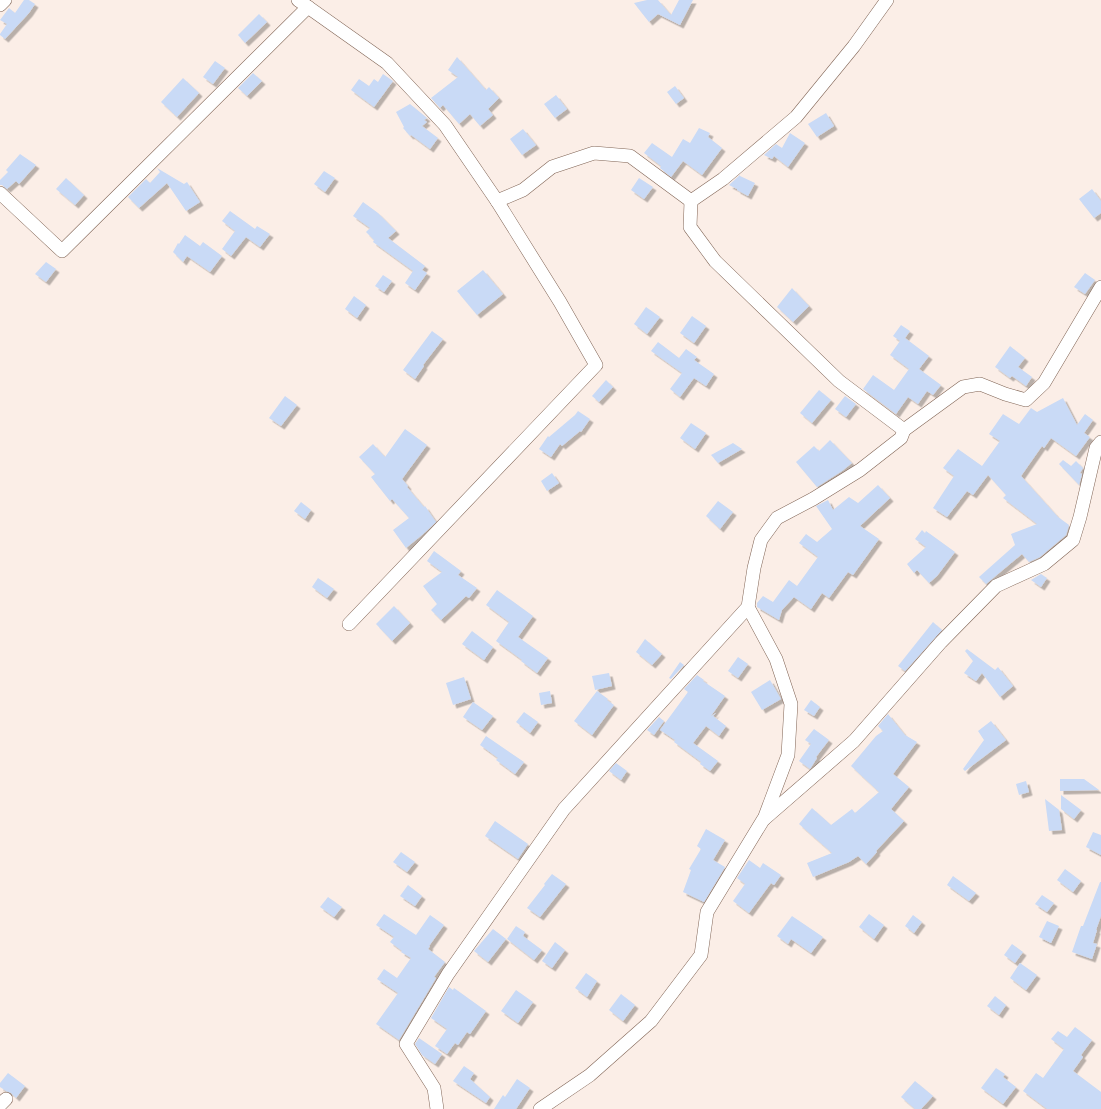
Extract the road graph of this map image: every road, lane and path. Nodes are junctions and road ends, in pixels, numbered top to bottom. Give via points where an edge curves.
1 (5, 0) edge
2 (887, 0) edge
3 (303, 4) edge
4 (0, 6) edge
5 (0, 193) edge
6 (497, 201) junction
7 (691, 201) junction
8 (1101, 288) edge
9 (904, 430) junction
10 (1101, 442) edge
11 (748, 607) junction
12 (349, 624) dead end
13 (763, 820) junction
14 (437, 1109) edge
15 (540, 1109) edge

1 - 4 street
2 - 7 street via 854,46 796,117 723,179
3 - 5 street via 62,251
3 - 6 street via 387,63 445,125
6 - 7 street via 523,190 552,167 594,153 630,156
6 - 12 street via 596,366
7 - 9 street via 690,228 715,261 839,381
8 - 9 street via 1044,383 1026,400 980,384 963,387
9 - 11 street via 901,438 860,470 777,518 761,540
10 - 13 street via 1096,448 1073,540 1044,564 996,586 942,642 854,742
11 - 13 street via 776,659 790,704 788,754
11 - 14 street via 564,809 448,974 406,1044 434,1088
13 - 15 street via 707,912 701,955 651,1021 590,1075

